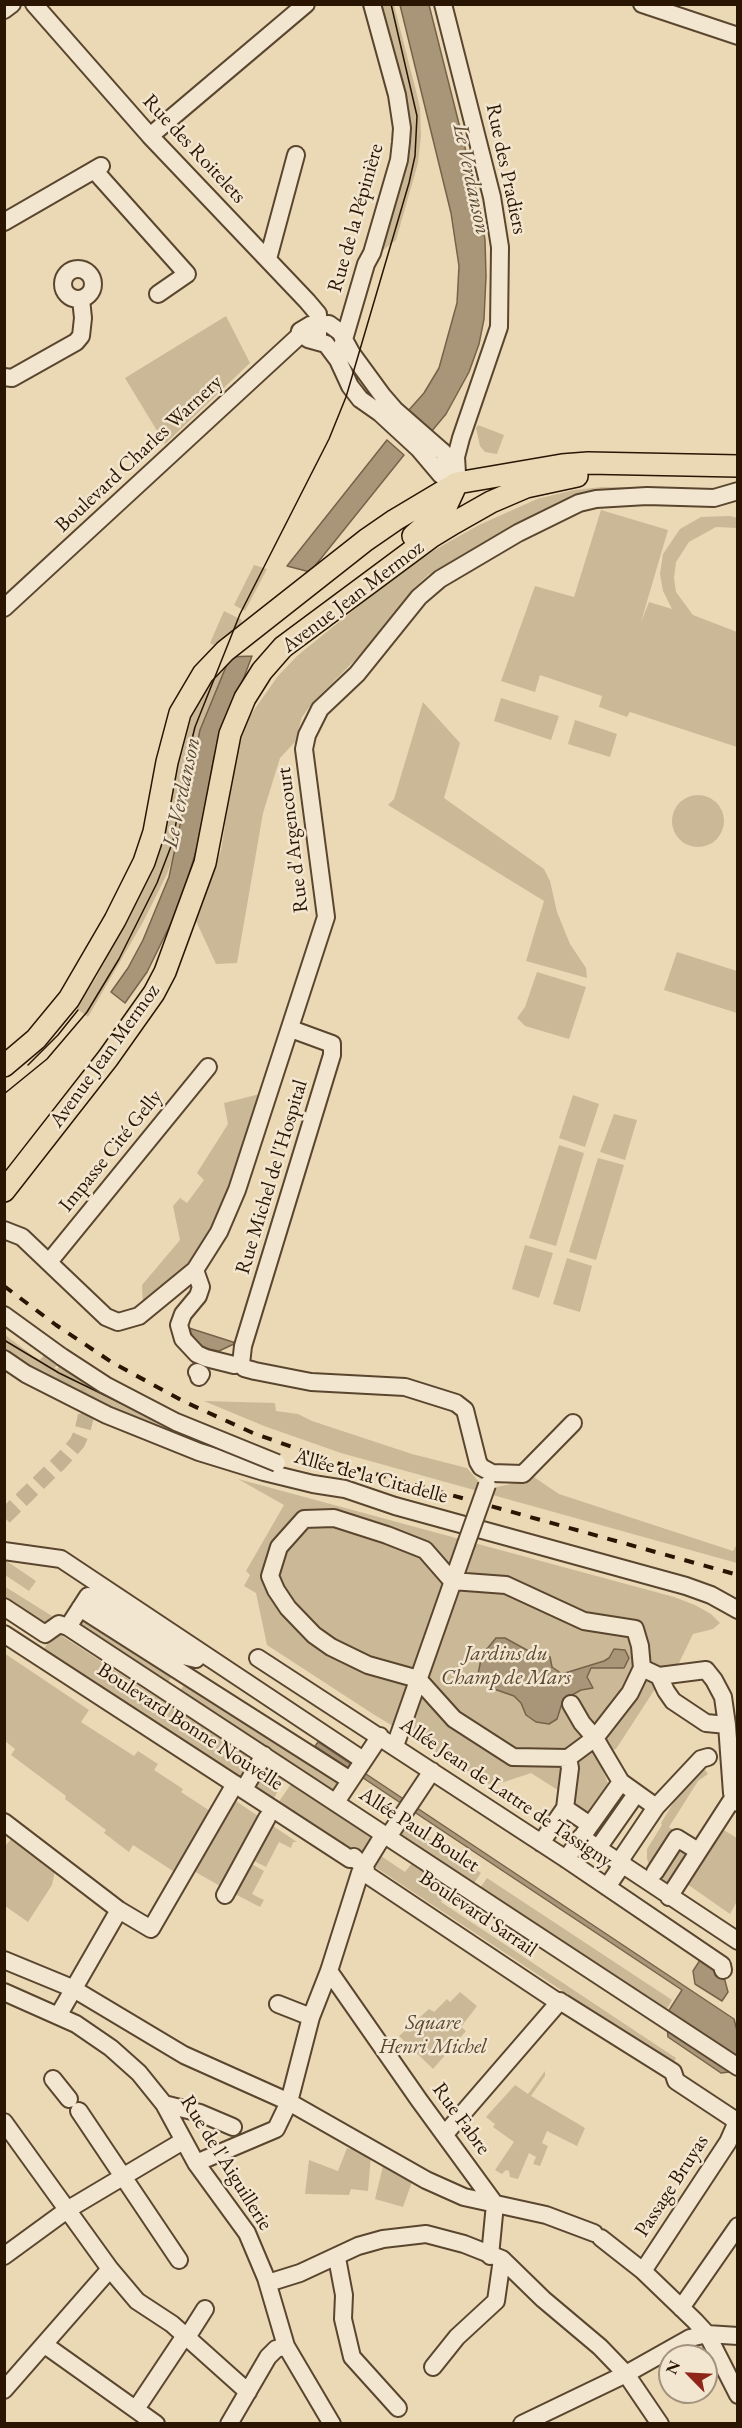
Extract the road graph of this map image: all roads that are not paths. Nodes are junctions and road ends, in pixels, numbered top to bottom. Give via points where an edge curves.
1 (12, 4) edge
2 (34, 4) edge
3 (306, 4) edge
4 (372, 4) edge
5 (443, 4) edge
6 (642, 4) edge
7 (4, 10) edge
8 (738, 36) edge
9 (150, 136) junction
10 (296, 155) dead end
11 (4, 222) edge
12 (268, 259) junction
13 (158, 294) dead end
14 (81, 299) dead end
15 (319, 323) junction
16 (299, 336) junction
17 (344, 339) junction
18 (318, 341) junction
19 (338, 360) junction
20 (4, 377) edge
21 (630, 464) junction
22 (738, 466) edge
23 (457, 483) junction
24 (738, 491) edge
25 (491, 502) junction
26 (6, 602) edge
27 (283, 647) junction
28 (291, 1029) junction
29 (4, 1066) edge
30 (208, 1067) dead end
31 (4, 1191) edge
32 (4, 1230) edge
33 (49, 1262) junction
34 (195, 1270) junction
35 (4, 1315) edge
36 (4, 1325) edge
37 (44, 1355) tunnel mouth
38 (4, 1359) edge
39 (241, 1364) junction
40 (573, 1423) dead end
41 (487, 1485) dead end
42 (345, 1489) junction
43 (4, 1551) edge
44 (452, 1581) junction
45 (4, 1607) edge
46 (80, 1608) junction
47 (738, 1610) edge
48 (71, 1629) junction
49 (4, 1634) edge
50 (179, 1655) junction
51 (258, 1658) dead end
52 (196, 1659) dead end
53 (642, 1668) junction
54 (181, 1672) junction
55 (659, 1676) junction
56 (418, 1679) junction
57 (168, 1693) junction
58 (571, 1704) dead end
59 (727, 1725) junction
60 (380, 1736) junction
61 (595, 1738) junction
62 (395, 1746) junction
63 (264, 1755) junction
64 (708, 1757) dead end
65 (568, 1758) junction
66 (363, 1760) junction
67 (432, 1771) junction
68 (350, 1780) junction
69 (621, 1782) junction
70 (239, 1786) junction
71 (636, 1794) junction
72 (735, 1800) edge
73 (336, 1803) junction
74 (656, 1807) junction
75 (565, 1808) junction
76 (603, 1808) junction
77 (267, 1818) dead end
78 (619, 1819) junction
79 (4, 1822) edge
80 (586, 1831) junction
81 (638, 1833) junction
82 (386, 1836) junction
83 (603, 1841) junction
84 (541, 1843) junction
85 (698, 1851) junction
86 (566, 1859) junction
87 (622, 1860) junction
88 (360, 1866) junction
89 (652, 1876) junction
90 (607, 1887) junction
91 (225, 1895) dead end
92 (669, 1897) junction
93 (633, 1905) junction
94 (119, 1910) junction
95 (738, 1941) edge
96 (4, 1960) edge
97 (723, 1970) dead end
98 (329, 1971) junction
99 (72, 1989) junction
100 (4, 1992) edge
101 (560, 2001) junction
102 (278, 2004) dead end
103 (58, 2016) junction
104 (311, 2017) junction
105 (738, 2067) edge
106 (53, 2079) dead end
107 (289, 2102) junction
108 (164, 2104) junction
109 (4, 2122) edge
110 (737, 2124) edge
111 (233, 2127) dead end
112 (445, 2134) junction
113 (183, 2141) junction
114 (196, 2163) junction
115 (124, 2176) junction
116 (495, 2204) junction
117 (67, 2210) junction
118 (738, 2226) edge
119 (4, 2256) edge
120 (496, 2257) junction
121 (337, 2258) junction
122 (179, 2260) dead end
123 (110, 2269) junction
124 (643, 2271) junction
125 (268, 2283) junction
126 (205, 2308) dead end
127 (681, 2308) junction
128 (707, 2334) junction
129 (738, 2336) edge
130 (185, 2338) junction
131 (45, 2345) junction
132 (286, 2346) junction
133 (433, 2367) dead end
134 (626, 2373) junction
135 (4, 2390) edge
136 (248, 2392) junction
137 (738, 2395) edge
138 (398, 2408) dead end
139 (136, 2409) junction
140 (156, 2424) edge
141 (229, 2424) edge
142 (332, 2424) edge
143 (522, 2424) edge
144 (660, 2424) edge

1 - 7 street
2 - 9 street, Rue des Roitelets
3 - 9 street
4 - 17 street, Rue de la Pépinière via 397,94 401,142 399,160
5 - 23 street, Rue des Pradiers via 492,196 501,247 499,327 456,456
6 - 8 street
9 - 12 street, Rue des Roitelets
10 - 12 street
11 - 13 street via 97,168 187,274
12 - 15 street, Rue des Roitelets via 318,314
14 - 20 street via 81,336 76,342 12,378
15 - 16 street, Boulevard Charles Warnery via 304,328
15 - 17 street via 333,327
15 - 18 street
16 - 18 street
16 - 26 street, Boulevard Charles Warnery
17 - 19 street
17 - 23 street via 395,410 442,452
18 - 19 street via 326,344
19 - 23 street via 360,399 380,413 441,475
21 - 22 main road, Avenue Jean Mermoz
21 - 23 main road, Avenue Jean Mermoz via 562,465
21 - 25 main road, Avenue Jean Mermoz via 526,487
23 - 25 main road via 470,499
23 - 27 main road via 440,514 309,618
23 - 29 main road, Avenue Jean Mermoz via 394,520 333,565 225,651 196,684 174,729 154,832 131,888 69,999 36,1039
24 - 28 street, Rue d'Argencourt via 714,498 596,499 579,503 519,533 440,579 419,597 357,674 320,709 304,749 326,917
25 - 27 main road, Avenue Jean Mermoz via 431,537
27 - 31 main road, Avenue Jean Mermoz via 262,671 237,713 226,748 205,863 165,972 108,1058
28 - 34 street, Rue d'Argencourt via 237,1190 219,1232
28 - 39 street, Rue Michel de l'Hospital via 332,1044 332,1055 243,1346
30 - 33 street, Impasse Cité Gelly
32 - 33 street, Rue d'Argencourt via 22,1237
33 - 34 street, Rue d'Argencourt via 106,1317 118,1322 139,1316
34 - 39 street via 201,1287 179,1325 183,1339 206,1358
35 - 42 street, bridge via 105,1385 176,1422
36 - 37 street
38 - 42 street, Allée de la Citadelle via 66,1395 153,1435 264,1472
39 - 40 street via 255,1371 311,1382 405,1388 456,1403 465,1410 481,1467 501,1474 523,1474
41 - 44 street, bridge
42 - 47 street, Allée de la Citadelle via 686,1586
43 - 66 street via 61,1559
44 - 53 street via 506,1585 584,1621 635,1629
44 - 56 street
44 - 56 street via 425,1550 334,1518 304,1519 279,1547 270,1576 300,1622 331,1647 356,1660
45 - 48 street via 45,1634 59,1624
46 - 48 street
46 - 50 street via 88,1596
46 - 54 street
48 - 57 street, Allée Paul Boulet
49 - 70 street, Boulevard Bonne Nouvelle
50 - 52 street
50 - 54 street
51 - 60 street, Allée Jean de Lattre de Tassigny
53 - 55 street
53 - 61 street via 630,1693
54 - 57 street
54 - 68 street
55 - 59 street via 673,1701 706,1723
55 - 59 street via 706,1670 723,1697
56 - 62 street
56 - 65 street via 454,1719 513,1757
57 - 63 street, Allée Paul Boulet
58 - 61 street
59 - 72 street
60 - 62 street, Allée Jean de Lattre de Tassigny
60 - 66 street
61 - 65 street
61 - 69 street
62 - 67 street, Allée Jean de Lattre de Tassigny
63 - 70 street
63 - 73 street, Allée Paul Boulet
64 - 74 street
65 - 75 street
66 - 68 street
67 - 82 street
67 - 84 street, Allée Jean de Lattre de Tassigny
68 - 73 street
69 - 71 street
69 - 76 street
70 - 88 street, Boulevard Bonne Nouvelle
70 - 94 street via 151,1929
71 - 74 street
71 - 78 street
72 - 85 street
73 - 82 street, Allée Paul Boulet
74 - 81 street
75 - 80 street
75 - 84 street
76 - 78 street
76 - 80 street
77 - 91 street
78 - 81 street
78 - 83 street
79 - 94 street
80 - 83 street
80 - 86 street
80 - 87 street, Allée Jean de Lattre de Tassigny
81 - 87 street
82 - 88 street
82 - 105 street, Allée Paul Boulet
83 - 87 street
84 - 86 street, Allée Jean de Lattre de Tassigny
85 - 89 street via 677,1838
85 - 92 street
86 - 90 street, Allée Jean de Lattre de Tassigny
87 - 89 street, Allée Jean de Lattre de Tassigny
87 - 90 street
88 - 98 street
88 - 101 street, Boulevard Sarrail via 558,1994
89 - 92 street, Allée Jean de Lattre de Tassigny
89 - 93 street
90 - 93 street, Allée Jean de Lattre de Tassigny
92 - 95 street, Allée Jean de Lattre de Tassigny
93 - 97 street, Allée Jean de Lattre de Tassigny via 722,1965
94 - 99 street
96 - 99 street
98 - 104 street
98 - 112 street, Rue Fabre
99 - 103 street
99 - 107 street via 184,2055
100 - 103 street, Rue de l'Aiguillerie
101 - 110 street, Boulevard Sarrail via 673,2072 676,2081
101 - 112 street
102 - 104 street
103 - 108 street, Rue de l'Aiguillerie via 111,2048
104 - 107 street
106 - 115 street
107 - 114 street via 276,2129
107 - 116 street via 426,2181 464,2197
108 - 111 street
108 - 113 street, Rue de l'Aiguillerie
109 - 117 street
110 - 124 street, Passage Bruyas
112 - 116 street, Rue Fabre
113 - 114 street, Rue de l'Aiguillerie
113 - 115 street
114 - 125 street, Rue de l'Aiguillerie via 239,2221
115 - 117 street
115 - 122 street
116 - 120 street
116 - 124 street via 546,2216 597,2236
117 - 119 street
117 - 123 street
118 - 127 street
120 - 121 street via 426,2234 382,2239
120 - 133 street via 496,2301 457,2337
120 - 134 street
121 - 125 street
121 - 138 street via 352,2357
123 - 130 street via 137,2301 172,2324
123 - 131 street
124 - 127 street
125 - 132 street, Rue de l'Aiguillerie
126 - 130 street
127 - 128 street
128 - 129 street
128 - 134 street via 690,2338
128 - 137 street
130 - 136 street
130 - 139 street
131 - 135 street
131 - 139 street
132 - 136 street via 268,2357
132 - 142 street, Rue de l'Aiguillerie
134 - 143 street
134 - 144 street
136 - 141 street
139 - 140 street

